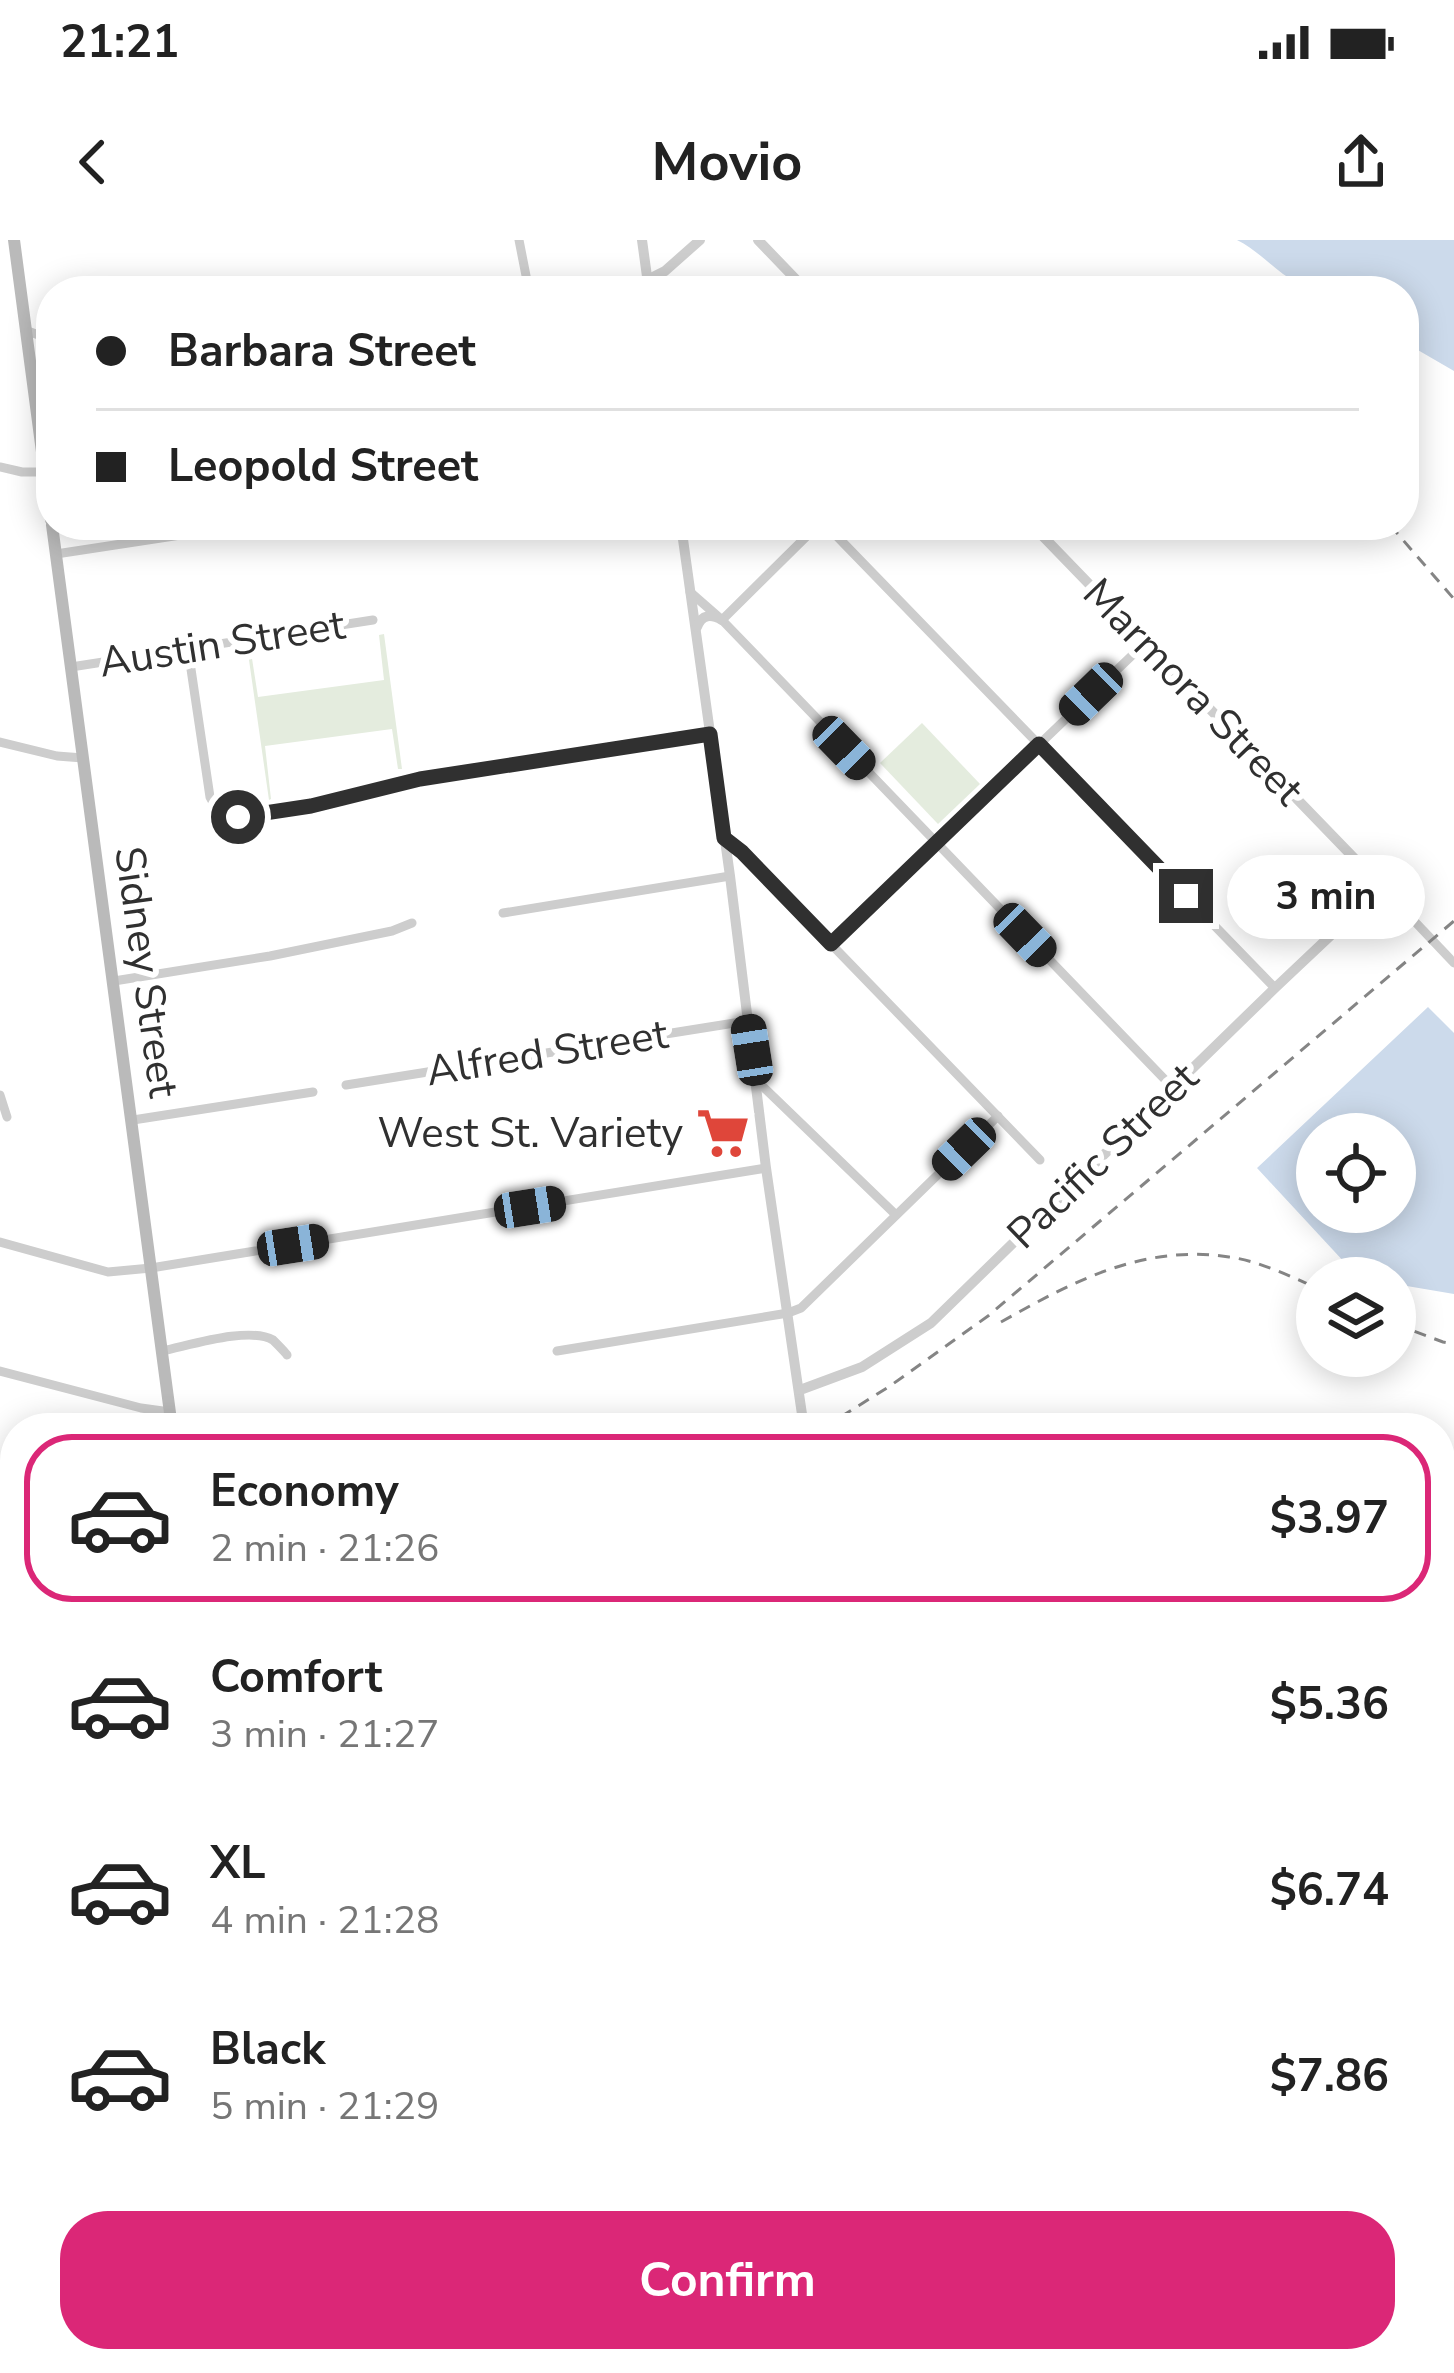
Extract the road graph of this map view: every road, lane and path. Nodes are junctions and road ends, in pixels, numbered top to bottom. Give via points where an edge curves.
1 (14, 240) edge
2 (519, 240) edge
3 (642, 240) edge
4 (700, 240) edge
5 (758, 240) edge
6 (526, 276) edge
7 (647, 276) edge
8 (659, 276) edge
9 (793, 276) edge
10 (26, 330) junction
11 (36, 334) edge
12 (36, 409) edge
13 (0, 467) edge
14 (36, 472) edge
15 (54, 540) edge
16 (148, 540) edge
17 (683, 540) edge
18 (806, 540) edge
19 (837, 540) edge
20 (1046, 540) edge
21 (56, 554) junction
22 (690, 592) junction
23 (374, 620) dead end
24 (722, 620) junction
25 (695, 630) junction
26 (1145, 643) junction
27 (188, 649) junction
28 (70, 667) junction
29 (710, 734) junction
30 (0, 742) edge
31 (1039, 744) junction
32 (82, 758) junction
33 (724, 838) junction
34 (936, 844) junction
35 (730, 876) junction
36 (1382, 887) junction
37 (502, 914) dead end
38 (412, 923) dead end
39 (831, 944) junction
40 (1454, 963) edge
41 (114, 981) junction
42 (1275, 988) junction
43 (747, 1021) junction
44 (757, 1080) junction
45 (346, 1084) dead end
46 (1173, 1088) junction
47 (314, 1092) dead end
48 (0, 1095) edge
49 (998, 1116) junction
50 (7, 1117) dead end
51 (133, 1120) junction
52 (1040, 1160) dead end
53 (766, 1168) junction
54 (895, 1214) junction
55 (0, 1242) edge
56 (152, 1268) junction
57 (788, 1313) junction
58 (162, 1351) junction
59 (557, 1352) dead end
60 (287, 1354) dead end
61 (0, 1371) edge
62 (800, 1390) junction
63 (170, 1412) joint
64 (802, 1413) edge

1 - 10 main road, Sidney Street
2 - 6 street
3 - 7 street
4 - 8 street
5 - 9 street
10 - 11 street
10 - 12 main road, Sidney Street
13 - 14 street
15 - 21 main road, Sidney Street
16 - 21 street
17 - 22 street
18 - 24 street
19 - 31 street
20 - 26 street, Marmora Street
21 - 28 main road, Sidney Street
22 - 24 street
22 - 25 street
23 - 27 street, Austin Street
24 - 25 street via 706,615
24 - 34 street
25 - 29 street
26 - 31 street
26 - 36 street, Marmora Street
27 - 28 street, Austin Street
27 - 29 street via 209,797 225,815
28 - 32 main road, Sidney Street
29 - 33 street
30 - 32 street
31 - 34 street
31 - 42 street
32 - 41 main road, Sidney Street
33 - 35 street
33 - 39 street
34 - 39 street
34 - 46 street
35 - 37 street
35 - 43 street
36 - 40 street, Marmora Street
36 - 42 street, Pacific Street
38 - 41 street
39 - 49 street
41 - 51 main road, Sidney Street
42 - 46 street, Pacific Street
43 - 44 street
43 - 45 street, Alfred Street
44 - 53 street
44 - 54 street
46 - 62 street, Pacific Street via 931,1323 862,1366
47 - 51 street
48 - 50 street
49 - 52 street
49 - 54 street
51 - 56 main road, Sidney Street
53 - 56 street
53 - 57 street
54 - 57 street
55 - 56 street via 108,1272
56 - 58 main road, Sidney Street
57 - 59 street
57 - 62 street
58 - 60 street via 261,1336
58 - 63 main road, Sidney Street
61 - 63 street
62 - 64 street

